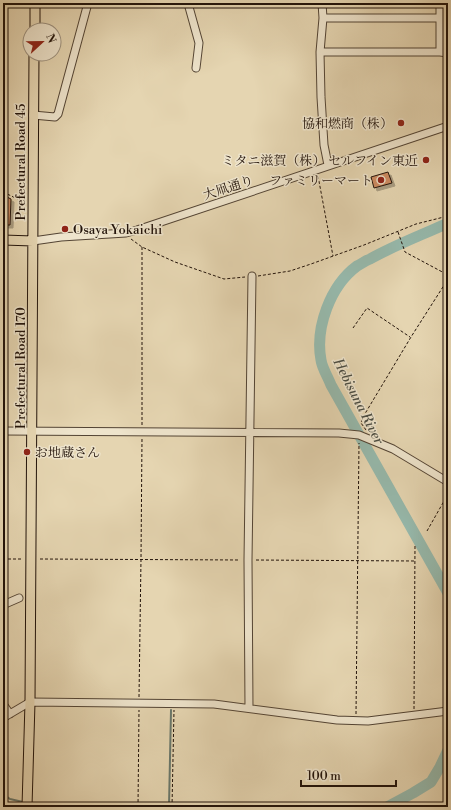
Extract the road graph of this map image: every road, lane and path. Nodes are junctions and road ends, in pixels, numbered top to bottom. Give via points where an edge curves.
1 (35, 3) edge
2 (88, 3) edge
3 (187, 3) edge
4 (322, 3) edge
5 (440, 3) edge
6 (322, 18) junction
7 (440, 18) junction
8 (35, 22) edge
9 (320, 52) junction
10 (440, 52) junction
11 (448, 53) edge
12 (34, 62) edge
13 (196, 68) dead end
14 (33, 115) junction
15 (448, 126) edge
16 (328, 165) junction
17 (317, 169) junction
18 (3, 192) edge
19 (34, 206) junction
20 (448, 216) edge
21 (398, 231) junction
22 (126, 233) junction
23 (3, 240) edge
24 (33, 241) junction
25 (142, 247) junction
26 (333, 256) junction
27 (448, 275) edge
28 (252, 276) junction
29 (448, 279) edge
30 (353, 328) dead end
31 (411, 337) junction
32 (3, 431) edge
33 (32, 431) junction
34 (142, 433) junction
35 (250, 433) junction
36 (359, 435) junction
37 (371, 439) junction
38 (448, 482) edge
39 (448, 494) edge
40 (427, 530) dead end
41 (415, 545) dead end
42 (3, 558) edge
43 (31, 559) junction
44 (141, 559) junction
45 (248, 560) junction
46 (358, 561) junction
47 (414, 561) junction
48 (19, 598) dead end
49 (3, 605) edge
50 (30, 702) junction
51 (139, 703) junction
52 (174, 703) junction
53 (3, 704) edge
54 (248, 708) junction
55 (448, 711) edge
56 (10, 714) junction
57 (414, 716) junction
58 (3, 718) edge
59 (356, 721) junction
60 (27, 807) edge
61 (138, 807) edge
62 (172, 807) edge

1 - 8 main road
2 - 14 street via 58,114 55,117
3 - 13 street via 199,43
4 - 6 street
5 - 7 street
6 - 7 street
6 - 9 street
7 - 10 street
9 - 10 street
9 - 16 street via 324,145
10 - 11 street
12 - 14 main road, Prefectural Road 45
14 - 19 main road, Prefectural Road 45
15 - 16 street, 大凧通り
16 - 17 street, 大凧通り
17 - 22 street, 大凧通り
17 - 26 path
18 - 19 path
19 - 24 main road, Prefectural Road 45
20 - 21 path
21 - 26 path
21 - 27 path via 405,252
22 - 24 street, 大凧通り
22 - 25 path
23 - 24 main road, Prefectural Road 45
24 - 33 main road, Prefectural Road 170
25 - 28 path via 224,279
25 - 34 path
26 - 28 path via 290,271
28 - 35 street
29 - 31 path
30 - 31 path via 367,308
31 - 37 path via 363,417 361,423 371,435
32 - 33 street
33 - 34 street
33 - 43 main road, Prefectural Road 170
34 - 35 street
34 - 44 path
35 - 36 street
35 - 45 street
36 - 37 street
36 - 46 path
37 - 38 street
39 - 40 path
41 - 47 path
42 - 43 path
43 - 44 path
43 - 50 main road, Prefectural Road 170
44 - 45 path
44 - 51 path
45 - 46 path
45 - 54 street
46 - 47 path
46 - 59 path
47 - 57 path
48 - 49 street
50 - 51 street
50 - 56 street
50 - 60 main road, Prefectural Road 170
51 - 52 street
51 - 61 path
52 - 54 street
52 - 62 path
53 - 56 street
54 - 59 street
55 - 57 street
56 - 58 street
57 - 59 street

